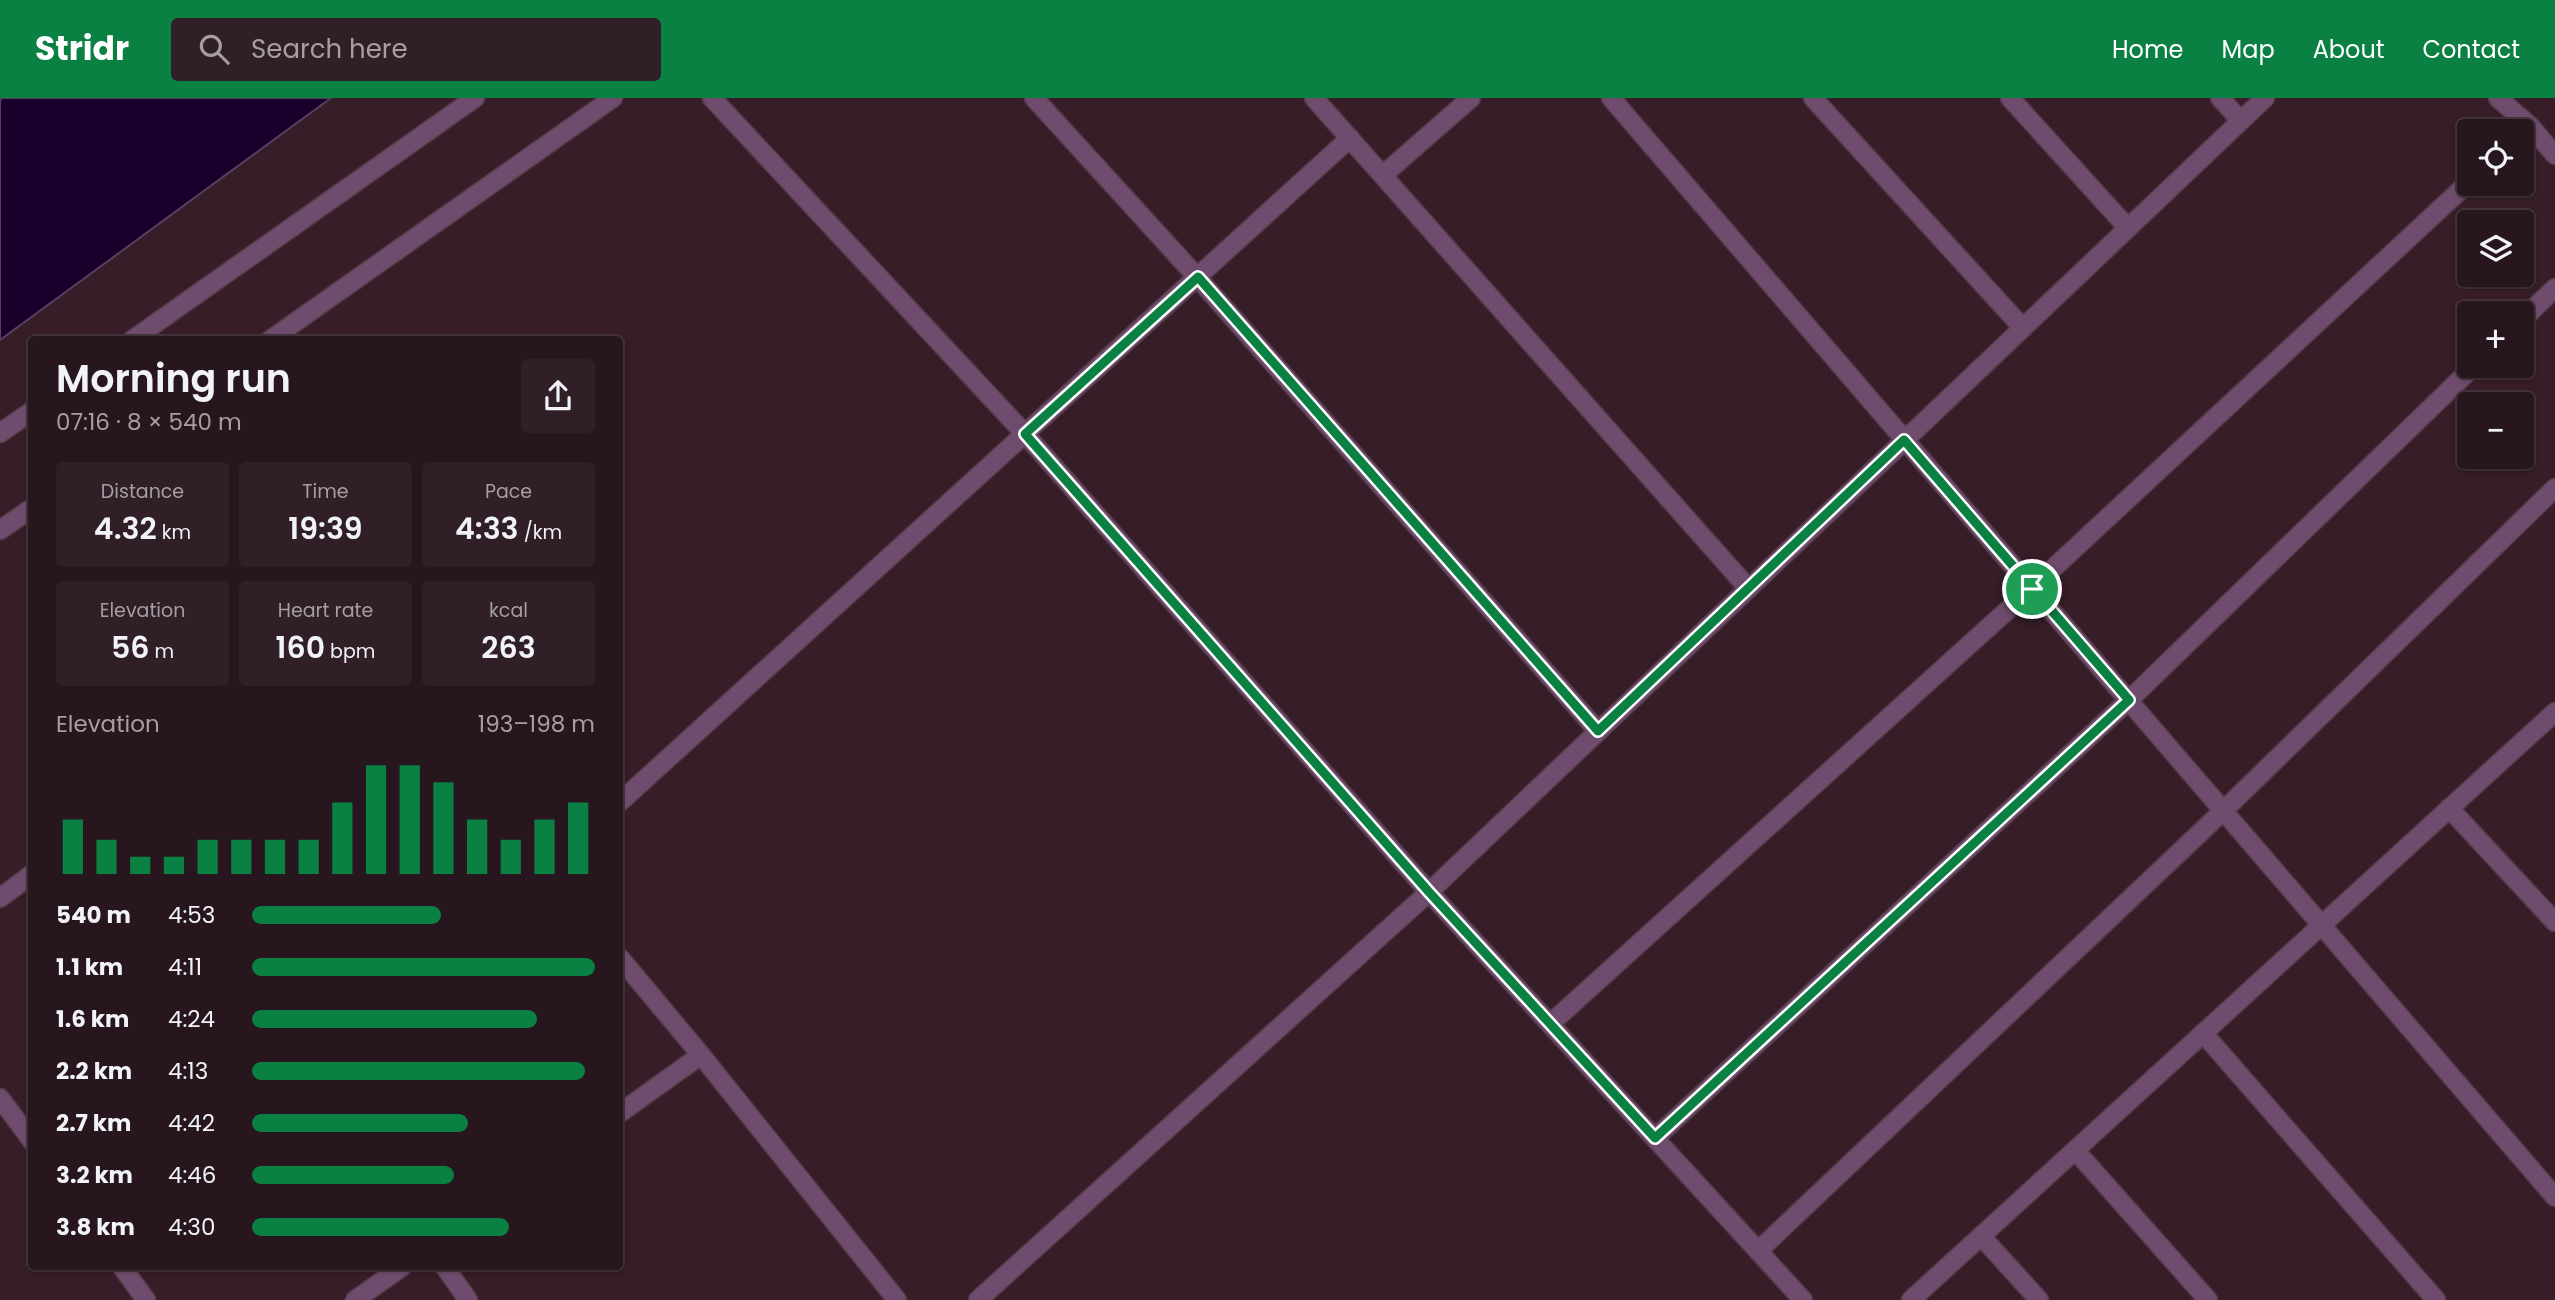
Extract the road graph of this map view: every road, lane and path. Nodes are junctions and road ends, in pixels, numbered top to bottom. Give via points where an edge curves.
1 (475, 98) edge
2 (613, 98) edge
3 (712, 98) edge
4 (1034, 98) edge
5 (1314, 98) edge
6 (1471, 98) edge
7 (1611, 98) edge
8 (1814, 98) edge
9 (2010, 98) edge
10 (2220, 98) edge
11 (2265, 98) edge
12 (2498, 98) edge
13 (2516, 119) edge
14 (2240, 120) junction
15 (2534, 137) edge
16 (1350, 138) junction
17 (2555, 155) edge
18 (1383, 175) junction
19 (2457, 193) edge
20 (2127, 227) junction
21 (1198, 277) junction
22 (2555, 288) edge
23 (2534, 308) edge
24 (2022, 327) junction
25 (138, 336) edge
26 (276, 336) edge
27 (2462, 378) edge
28 (28, 414) edge
29 (0, 433) edge
30 (1025, 434) junction
31 (1904, 440) junction
32 (2555, 488) edge
33 (28, 511) edge
34 (0, 530) edge
35 (1748, 588) junction
36 (2032, 589) junction
37 (2129, 700) junction
38 (2553, 717) edge
39 (1598, 731) junction
40 (623, 799) edge
41 (2449, 808) junction
42 (2223, 811) junction
43 (28, 877) edge
44 (1429, 892) junction
45 (0, 898) edge
46 (2555, 922) edge
47 (2322, 925) junction
48 (623, 962) edge
49 (1550, 1024) junction
50 (2203, 1033) junction
51 (701, 1055) junction
52 (0, 1098) edge
53 (623, 1111) edge
54 (28, 1136) edge
55 (1655, 1138) junction
56 (2075, 1150) junction
57 (2555, 1196) edge
58 (1981, 1236) junction
59 (1758, 1251) junction
60 (124, 1270) edge
61 (398, 1270) edge
62 (447, 1270) edge
63 (146, 1300) edge
64 (355, 1300) edge
65 (468, 1300) edge
66 (897, 1300) edge
67 (978, 1300) edge
68 (1803, 1300) edge
69 (1911, 1300) edge
70 (2039, 1300) edge
71 (2208, 1300) edge
72 (2436, 1300) edge

1 - 25 street
2 - 26 street
3 - 30 street
4 - 21 street
5 - 16 street
6 - 18 street
7 - 31 street
8 - 24 street
9 - 20 street
10 - 14 street
11 - 14 street
12 - 13 street
14 - 20 street
15 - 17 street
16 - 18 street
16 - 21 street
18 - 35 street
19 - 36 street
20 - 24 street
21 - 30 street
21 - 39 street
22 - 23 street
24 - 31 street
27 - 37 street
28 - 29 street
30 - 40 street
30 - 44 street
31 - 35 street
31 - 36 street
32 - 42 street
33 - 34 street
35 - 39 street
36 - 37 street
36 - 49 street
37 - 42 street
37 - 55 street
38 - 41 street
39 - 44 street
41 - 46 street
41 - 47 street
42 - 47 street
42 - 59 street
43 - 45 street
44 - 49 street
44 - 67 street
47 - 50 street
47 - 57 street
48 - 51 street
49 - 55 street
50 - 56 street
50 - 72 street
51 - 53 street
51 - 66 street
52 - 54 street
55 - 59 street
56 - 58 street
56 - 71 street
58 - 69 street
58 - 70 street
59 - 68 street
60 - 63 street
61 - 64 street
62 - 65 street

